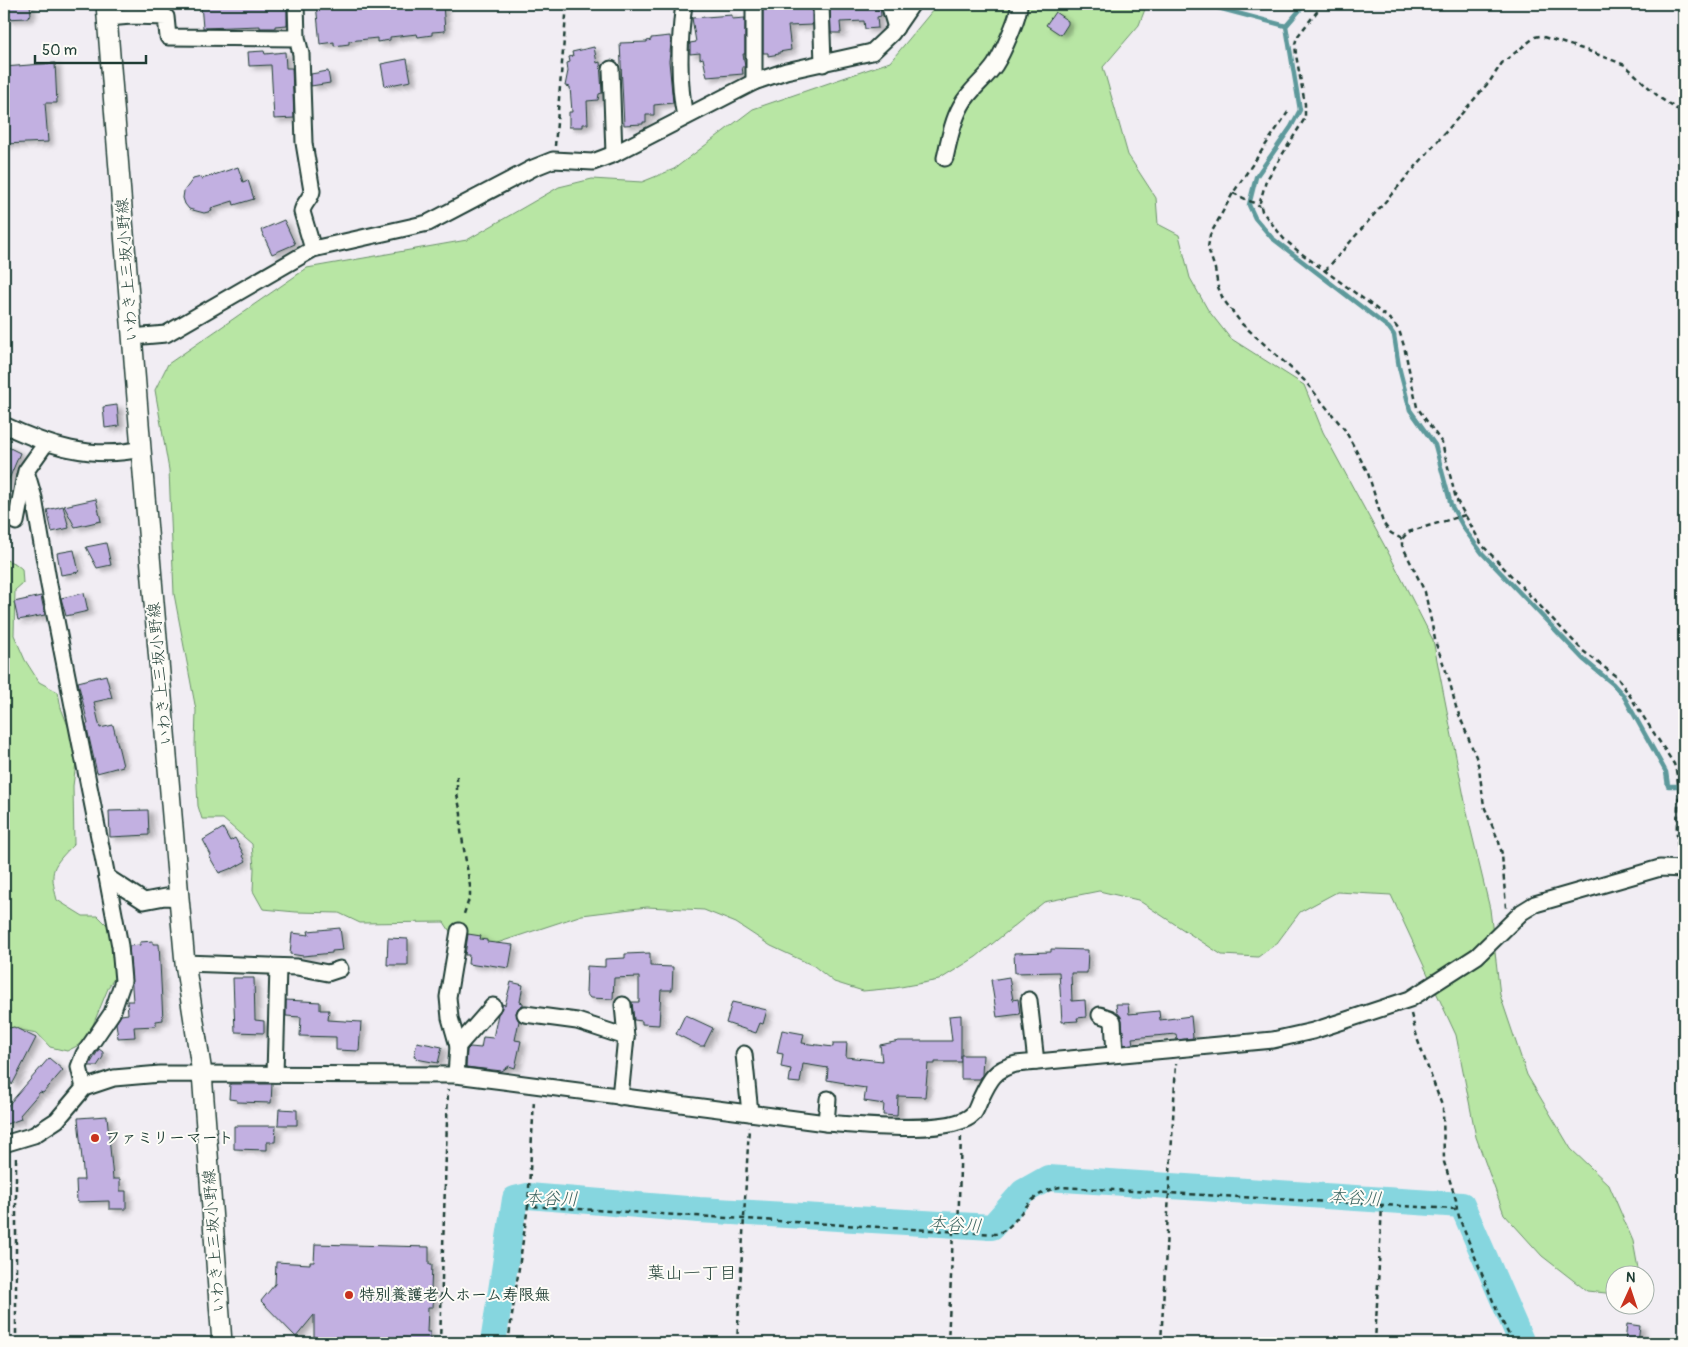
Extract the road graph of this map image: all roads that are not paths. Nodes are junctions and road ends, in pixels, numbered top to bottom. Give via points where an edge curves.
1 (296, 4) edge
2 (684, 4) edge
3 (754, 4) edge
4 (821, 4) edge
5 (889, 4) edge
6 (912, 4) edge
7 (1019, 4) edge
8 (107, 11) edge
9 (896, 28) junction
10 (297, 38) junction
11 (823, 64) junction
12 (611, 69) dead end
13 (754, 82) junction
14 (685, 117) junction
15 (614, 154) junction
16 (945, 158) dead end
17 (314, 249) junction
18 (132, 337) junction
19 (4, 425) edge
20 (46, 443) junction
21 (141, 448) junction
22 (26, 471) junction
23 (16, 522) dead end
24 (1682, 869) edge
25 (107, 877) junction
26 (179, 898) junction
27 (459, 931) road end
28 (185, 963) junction
29 (278, 967) junction
30 (340, 969) dead end
31 (1029, 1000) dead end
32 (623, 1004) dead end
33 (493, 1006) dead end
34 (525, 1014) dead end
35 (1100, 1015) dead end
36 (626, 1038) junction
37 (458, 1046) junction
38 (744, 1054) dead end
39 (1115, 1054) junction
40 (1036, 1062) junction
41 (202, 1073) junction
42 (275, 1074) junction
43 (452, 1075) junction
44 (84, 1088) junction
45 (620, 1097) junction
46 (828, 1099) dead end
47 (750, 1113) junction
48 (826, 1123) junction
49 (10, 1143) edge
50 (222, 1343) edge

1 - 10 street
2 - 14 street via 680,53
3 - 13 street
4 - 11 street
5 - 9 street
6 - 9 street
7 - 16 street via 1017,16 995,65 969,92 961,106
8 - 10 street via 131,16 166,17 168,37
8 - 18 main road, いわき上三坂小野線
9 - 11 street via 872,52
10 - 17 street via 301,54 304,143 312,191 302,212
11 - 13 street via 786,71
12 - 15 street
13 - 14 street
14 - 15 street
15 - 17 street via 593,162 553,160 428,223
17 - 18 street via 166,334
18 - 21 main road, いわき上三坂小野線
19 - 20 street
20 - 21 street via 79,452 125,452
20 - 22 street
21 - 26 main road, いわき上三坂小野線
22 - 23 street
22 - 25 street via 34,498
24 - 39 street via 1660,868 1534,904 1477,956 1407,1000 1293,1037
25 - 26 street via 144,901
25 - 44 street via 123,981 112,1013 84,1054 79,1067
26 - 28 main road, いわき上三坂小野線
27 - 37 street via 448,997
28 - 29 street
28 - 41 main road, いわき上三坂小野線
29 - 30 street via 328,973
29 - 42 street
31 - 40 street
32 - 36 street
33 - 37 street
34 - 36 street via 577,1021
35 - 39 street via 1112,1022
36 - 45 street
37 - 43 street
38 - 47 street
39 - 40 street
40 - 48 street via 1005,1066 996,1073 988,1081 973,1114 961,1121 912,1128
41 - 42 street
41 - 44 street via 114,1078
41 - 50 main road, いわき上三坂小野線
42 - 43 street
43 - 45 street
44 - 49 street via 57,1120 34,1135
45 - 47 street
46 - 48 street
47 - 48 street

